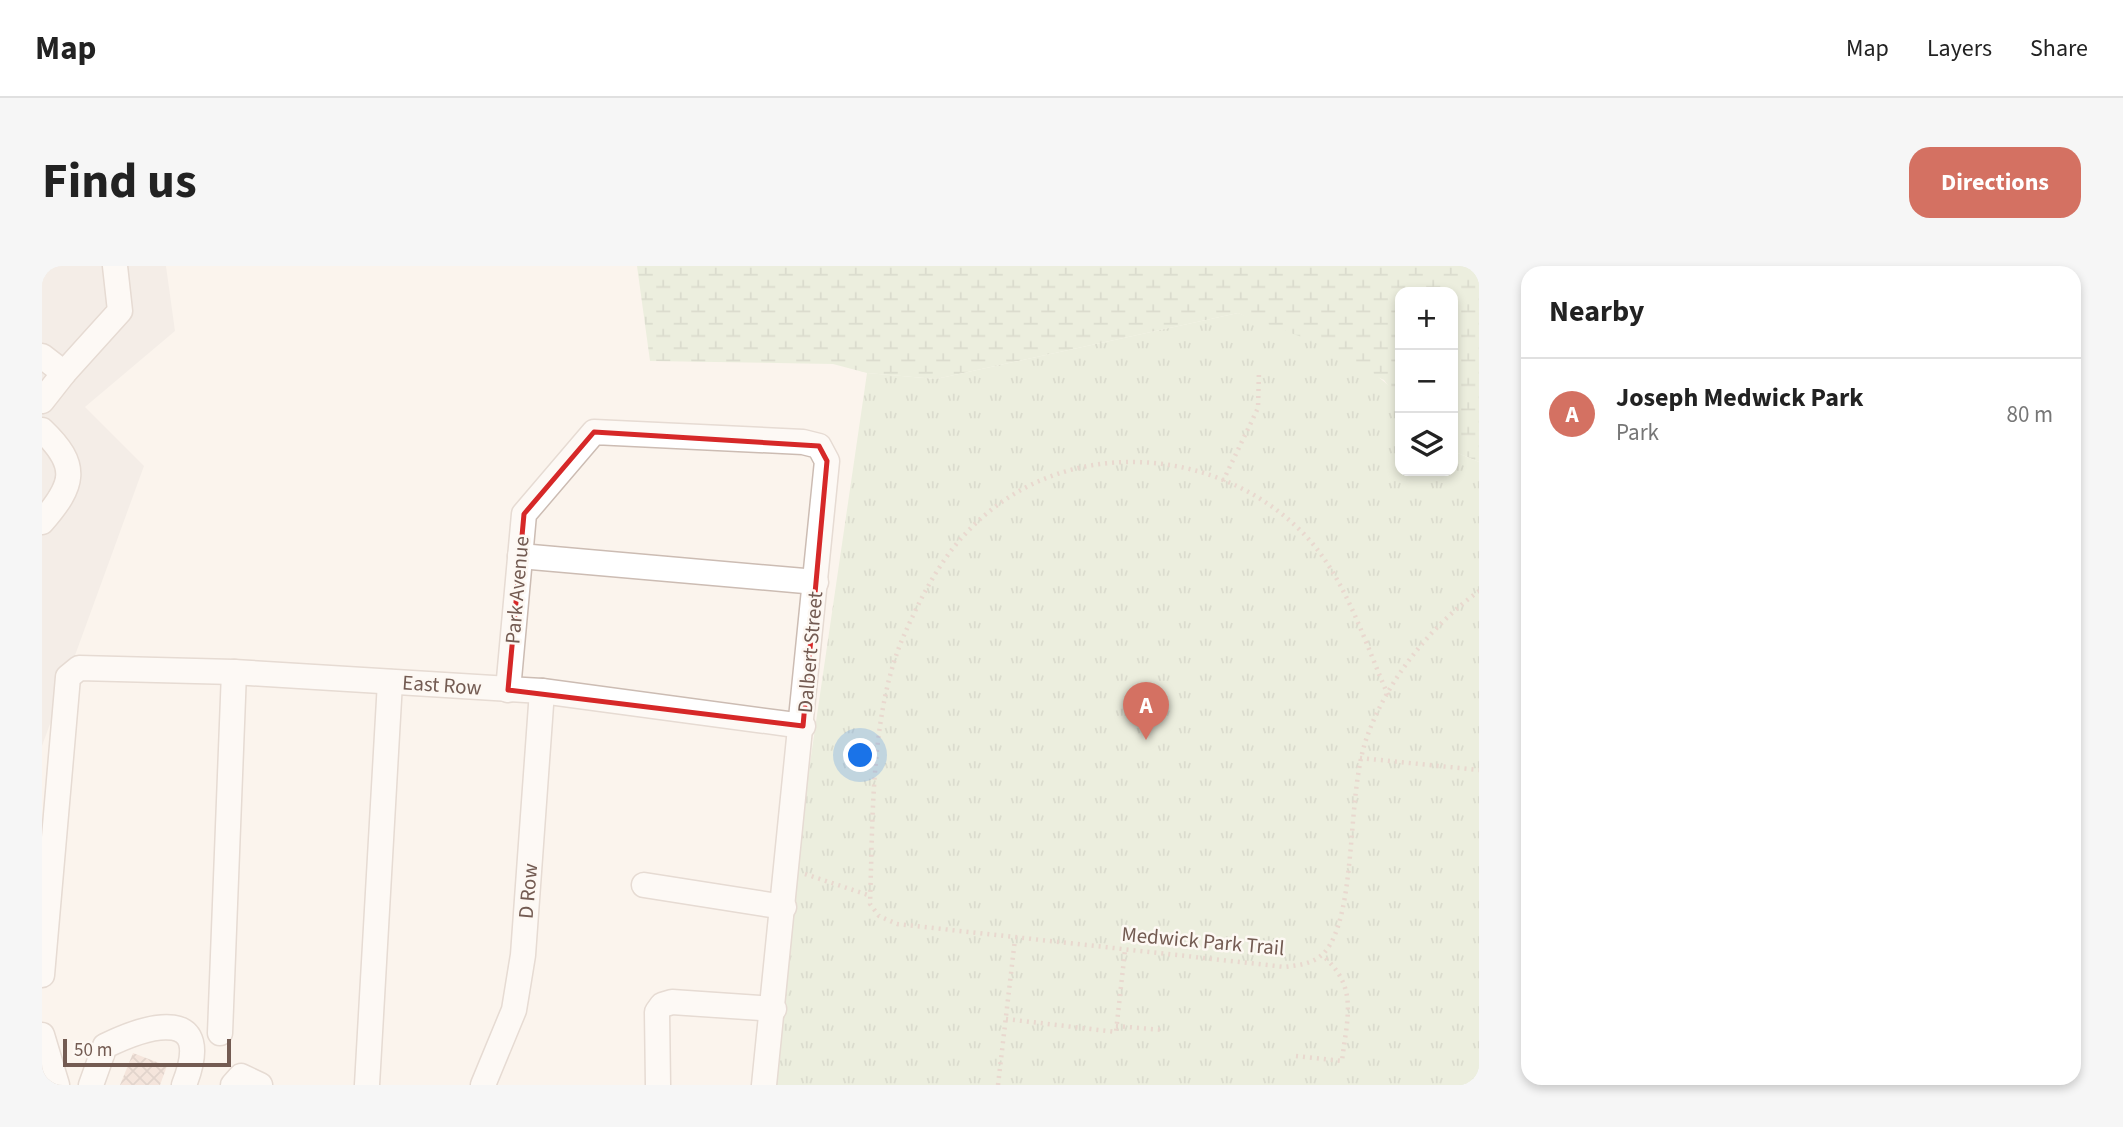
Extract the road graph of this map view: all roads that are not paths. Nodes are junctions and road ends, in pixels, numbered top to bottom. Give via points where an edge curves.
1 (115, 266) edge
2 (42, 356) edge
3 (64, 373) junction
4 (42, 401) edge
5 (42, 430) edge
6 (594, 432) joint
7 (42, 522) edge
8 (520, 556) junction
9 (816, 582) junction
10 (234, 672) junction
11 (390, 682) junction
12 (508, 690) junction
13 (542, 691) junction
14 (803, 726) junction
15 (644, 885) dead end
16 (784, 907) junction
17 (42, 975) edge
18 (774, 1009) junction
19 (220, 1033) dead end
20 (42, 1035) edge
21 (57, 1085) edge
22 (91, 1085) edge
23 (184, 1085) edge
24 (233, 1085) edge
25 (260, 1085) edge
26 (367, 1085) edge
27 (483, 1085) edge
28 (658, 1085) edge
29 (764, 1085) edge

1 - 3 street via 120,311
2 - 3 street
3 - 4 street
5 - 7 street via 60,446 69,468 65,495
6 - 8 street, Park Avenue via 524,514
6 - 9 street, Dalbert Street via 819,446 827,461
8 - 9 street
8 - 12 street, Park Avenue
9 - 14 street, Dalbert Street
10 - 11 street, East Row
10 - 17 street, East Row via 79,668 68,677
10 - 19 street
11 - 12 street, East Row
11 - 26 street
12 - 13 street, East Row
13 - 14 street, East Row
13 - 27 street, D Row via 523,956 514,1010
14 - 16 street, Dalbert Street
15 - 16 street
16 - 18 street, Dalbert Street
18 - 28 street via 662,1005 657,1012
18 - 29 street, Dalbert Street
20 - 21 street
22 - 23 street via 105,1046 160,1025 178,1028 188,1037 192,1065
24 - 25 street via 241,1076

